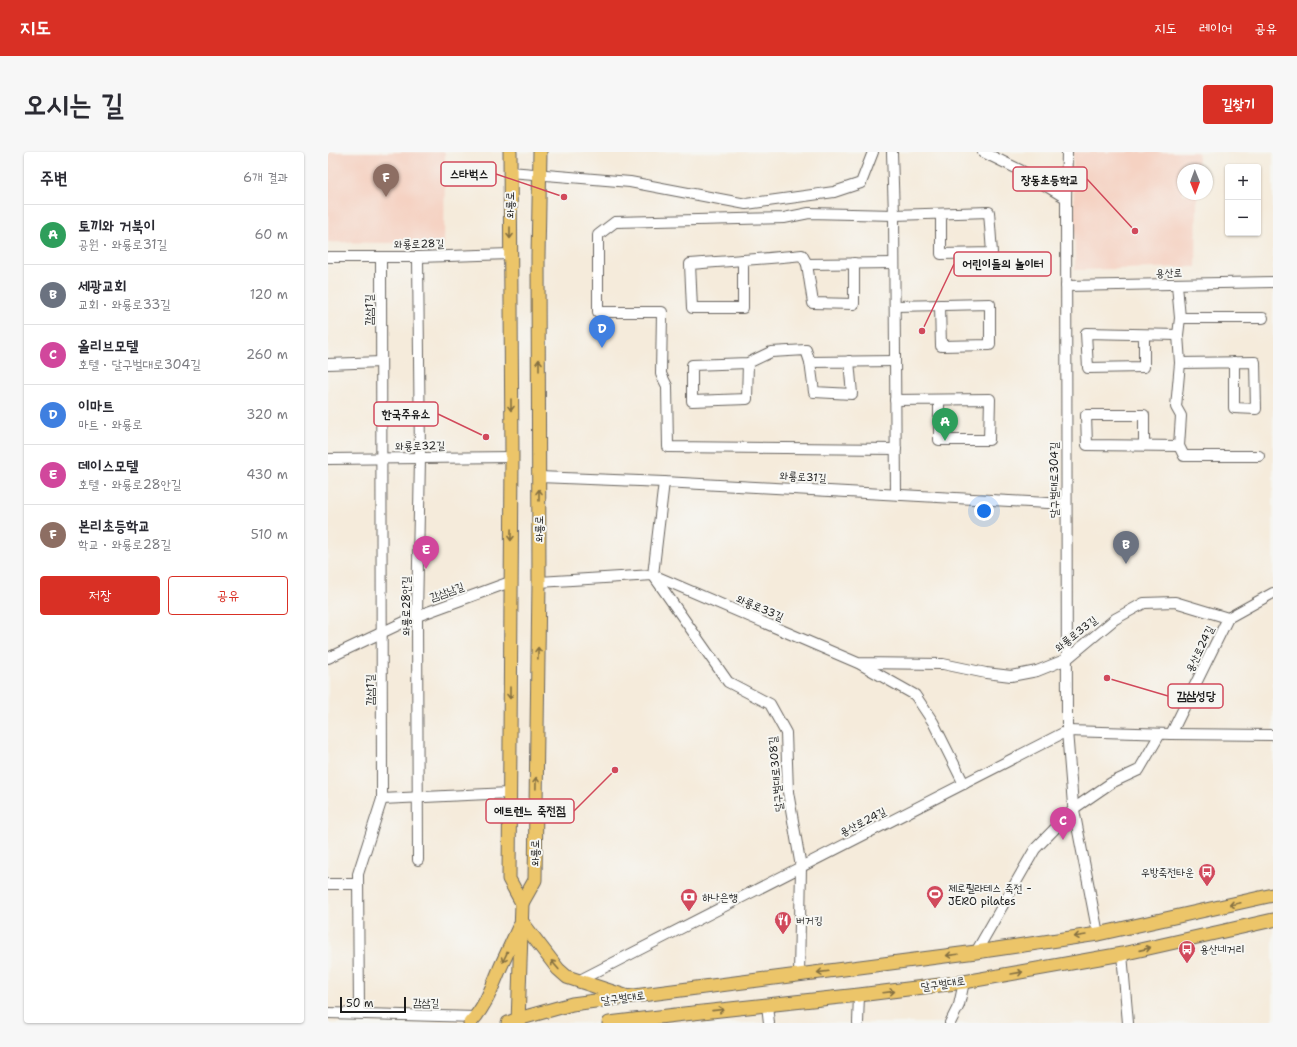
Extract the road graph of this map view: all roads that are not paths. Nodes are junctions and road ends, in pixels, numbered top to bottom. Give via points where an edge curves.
1 (510, 152) edge
2 (540, 152) edge
3 (873, 152) edge
4 (892, 152) edge
5 (983, 152) edge
6 (1067, 152) edge
7 (510, 172) junction
8 (540, 174) junction
9 (1066, 198) junction
10 (941, 214) junction
11 (894, 215) junction
12 (510, 254) junction
13 (328, 257) edge
14 (381, 257) junction
15 (418, 257) junction
16 (743, 260) junction
17 (854, 263) junction
18 (894, 263) junction
19 (807, 264) junction
20 (1273, 282) edge
21 (1177, 285) junction
22 (1066, 286) junction
23 (940, 305) junction
24 (895, 306) junction
25 (1180, 318) junction
26 (1263, 318) dead end
27 (1144, 335) junction
28 (1178, 335) junction
29 (895, 361) junction
30 (381, 362) junction
31 (810, 362) junction
32 (849, 362) junction
33 (1234, 362) junction
34 (748, 363) junction
35 (1180, 363) junction
36 (328, 364) edge
37 (896, 400) junction
38 (939, 400) junction
39 (1144, 446) junction
40 (1179, 446) junction
41 (896, 449) junction
42 (1259, 456) dead end
43 (512, 457) junction
44 (420, 458) junction
45 (328, 459) edge
46 (381, 459) junction
47 (539, 476) junction
48 (664, 482) junction
49 (896, 494) junction
50 (1066, 504) junction
51 (653, 575) junction
52 (510, 582) junction
53 (539, 582) junction
54 (1273, 593) edge
55 (417, 616) junction
56 (1228, 618) junction
57 (382, 634) junction
58 (328, 658) edge
59 (1067, 658) junction
60 (858, 663) junction
61 (1067, 731) junction
62 (1160, 734) junction
63 (1171, 734) junction
64 (1273, 735) edge
65 (964, 784) junction
66 (509, 793) junction
67 (418, 798) junction
68 (382, 799) junction
69 (1074, 808) junction
70 (418, 860) dead end
71 (801, 867) junction
72 (328, 884) edge
73 (358, 884) junction
74 (1273, 895) edge
75 (522, 903) junction
76 (1273, 920) edge
77 (522, 922) junction
78 (1098, 934) junction
79 (976, 952) junction
80 (1122, 954) junction
81 (799, 975) junction
82 (578, 981) junction
83 (964, 982) junction
84 (859, 995) junction
85 (628, 997) junction
86 (767, 1005) junction
87 (328, 1013) edge
88 (359, 1014) junction
89 (473, 1020) edge
90 (515, 1022) edge
91 (613, 1023) edge
92 (769, 1023) edge
93 (858, 1023) edge
94 (950, 1023) edge
95 (1128, 1023) edge

1 - 7 main road, 와룡로
2 - 8 main road, 와룡로
3 - 8 street via 860,183 834,192 746,204 630,182
4 - 11 street
5 - 9 street via 1020,170
6 - 9 street, 달구벌대로304길
7 - 8 street
7 -> 12 main road, 와룡로
47 -> 8 main road, 와룡로
9 - 22 street, 달구벌대로304길
10 - 10 street via 989,212 992,253 941,254
10 - 11 street
11 - 18 street
11 - 41 street via 809,213 784,218 615,222 598,235 598,312 662,312 661,374 667,386 668,447
12 - 15 street, 와룡로28길
12 -> 43 main road, 와룡로
13 - 14 street, 와룡로28길
14 - 15 street, 와룡로28길
14 - 30 street, 감삼1길
15 - 44 street, 와룡로28안길
16 - 16 street via 690,264 692,308 743,308
16 - 19 street via 802,255
17 - 18 street
17 - 19 street
17 - 19 street via 854,304 812,303
18 - 24 street
20 - 21 street, 용산로
21 - 22 street, 용산로
21 - 25 street
22 - 50 street, 달구벌대로304길
23 - 23 street via 990,304 990,345 941,346
23 - 24 street
24 - 29 street
25 - 26 street
25 - 28 street
27 - 27 street via 1086,333 1088,368 1144,366
27 - 28 street
28 - 35 street
29 - 32 street
29 - 37 street
30 - 36 street
30 - 46 street, 감삼1길
31 - 32 street
31 - 32 street via 814,392 852,394
31 - 34 street via 806,350 771,352
33 - 33 street via 1255,362 1256,409 1234,408
33 - 35 street
34 - 34 street via 692,365 692,401 746,399
35 - 40 street via 1176,407 1181,416
37 - 38 street
37 - 41 street
38 - 38 street via 990,399 989,440 939,440
39 - 39 street via 1087,446 1086,415 1144,415
39 - 40 street
40 - 42 street via 1184,456
41 - 49 street
43 - 44 street, 와룡로32길
43 -> 52 main road, 와룡로
44 - 46 street, 와룡로32길
44 - 55 street, 와룡로28안길
45 - 46 street, 와룡로32길
46 - 57 street, 감삼1길
47 - 48 street, 와룡로31길
53 -> 47 main road, 와룡로
48 - 49 street, 와룡로31길
48 - 51 street
49 - 50 street, 와룡로31길
50 - 59 street, 달구벌대로304길
51 - 53 street, 와룡로33길
51 - 60 street, 와룡로33길
51 - 71 street, 달구벌대로308길 via 728,682 770,704 786,733 788,792
52 - 55 street, 감삼남길
52 -> 66 main road, 와룡로
75 -> 53 main road, 와룡로 via 535,880
54 - 56 street
55 - 57 street, 감삼남길
55 - 67 street, 와룡로28안길
56 - 59 street, 와룡로33길 via 1175,602 1144,603 1115,619
56 - 63 street, 용산로24길
57 - 58 street, 감삼남길
57 - 68 street, 감삼1길
59 - 60 street, 와룡로33길 via 1037,671 1011,676 943,664
59 - 61 street, 달구벌대로304길
60 - 65 street, 와룡로33길 via 915,695 933,722
61 - 62 street, 용산로24길
61 - 65 street, 용산로24길
61 - 69 street, 달구벌대로304길
62 - 63 street, 용산로24길
62 - 69 street via 1139,770 1111,783
63 - 64 street, 용산로24길
65 - 71 street, 용산로24길
66 - 67 street
66 - 75 main road, 와룡로 via 509,879
67 - 68 street
67 - 70 street, 와룡로28안길
68 - 73 street, 감삼1길 via 358,874
69 - 78 street
69 - 79 street via 1035,849
71 - 81 street, 달구벌대로308길
71 - 82 street, 용산로24길
72 - 73 street
73 - 88 street, 감삼1길
74 -> 78 main road, 달구벌대로
75 - 77 main road, 와룡로
80 -> 76 main road, 달구벌대로
82 -> 77 main road via 567,977 558,969
77 -> 89 main road via 490,995
77 - 90 main road, 와룡로
78 -> 79 main road, 달구벌대로
79 -> 81 main road, 달구벌대로
83 -> 80 main road, 달구벌대로
80 - 95 street
81 - 85 main road, 달구벌대로
82 - 85 main road
84 -> 83 main road, 달구벌대로
83 - 94 street via 959,1005
84 - 86 main road, 달구벌대로
84 - 93 street
85 - 90 main road, 달구벌대로 via 572,1004
91 -> 86 main road, 달구벌대로
86 - 92 street
87 - 88 street, 감삼길
88 - 89 street, 감삼길

